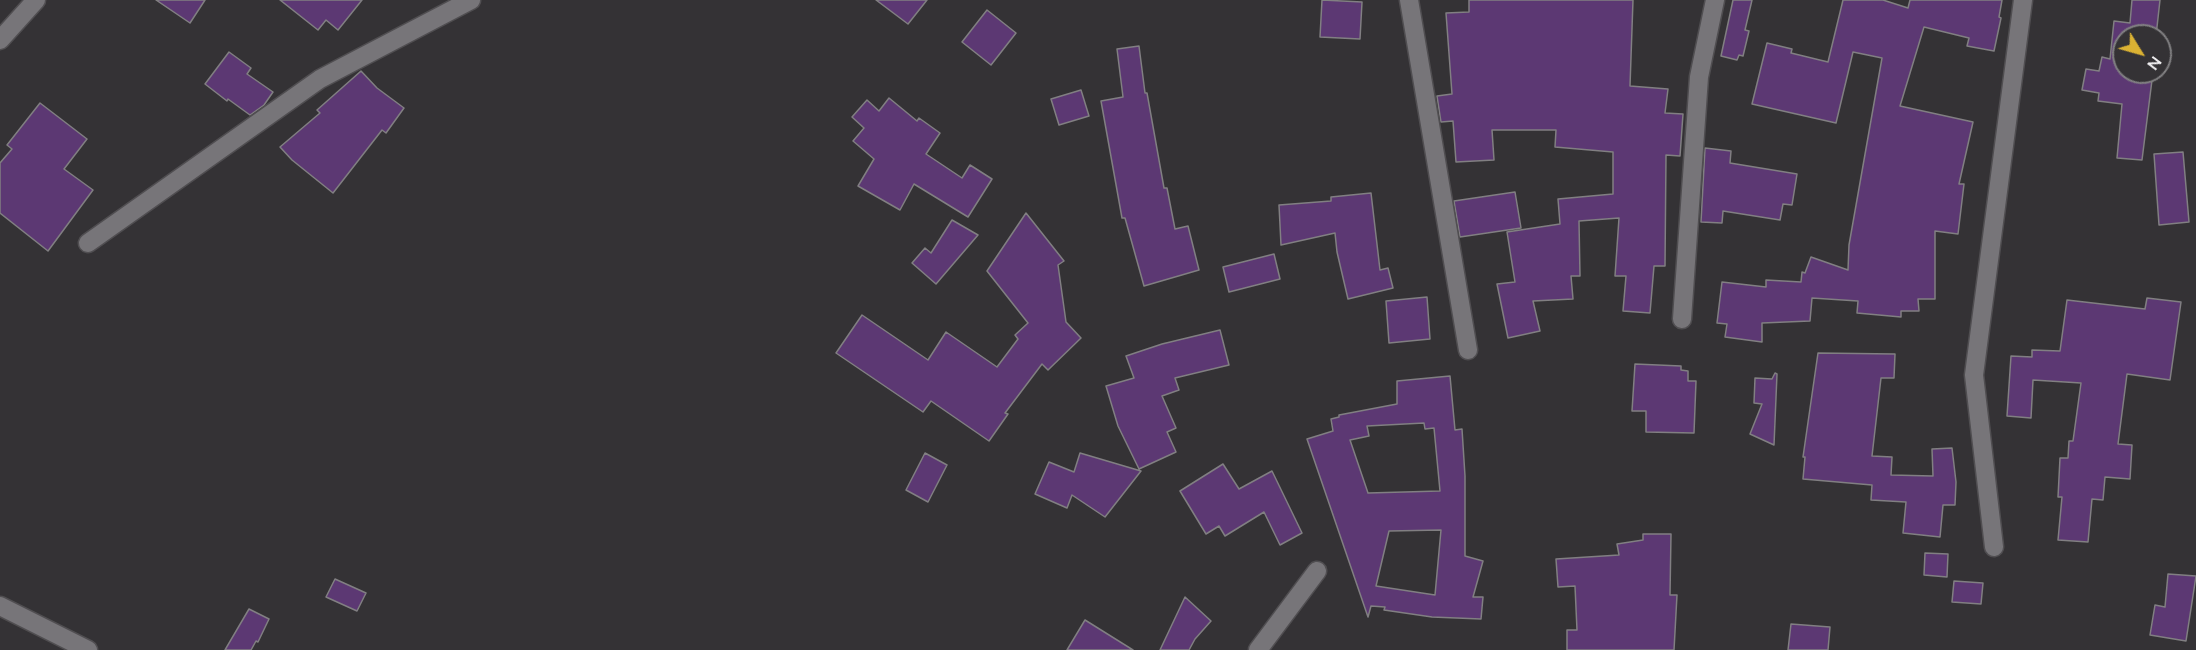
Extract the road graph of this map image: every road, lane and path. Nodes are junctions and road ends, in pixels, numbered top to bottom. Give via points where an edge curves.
1 (36, 0) edge
2 (471, 0) edge
3 (1409, 0) edge
4 (1715, 0) edge
5 (2023, 0) edge
6 (1, 38) edge
7 (88, 243) dead end
8 (1682, 319) dead end
9 (1468, 350) dead end
10 (1994, 547) dead end
11 (1317, 571) dead end
12 (0, 606) edge
13 (88, 650) edge
14 (1258, 650) edge

1 - 6 street
2 - 7 street via 320,79
3 - 9 street
4 - 8 street via 1699,77
5 - 10 street via 1974,375
11 - 14 street
12 - 13 street

